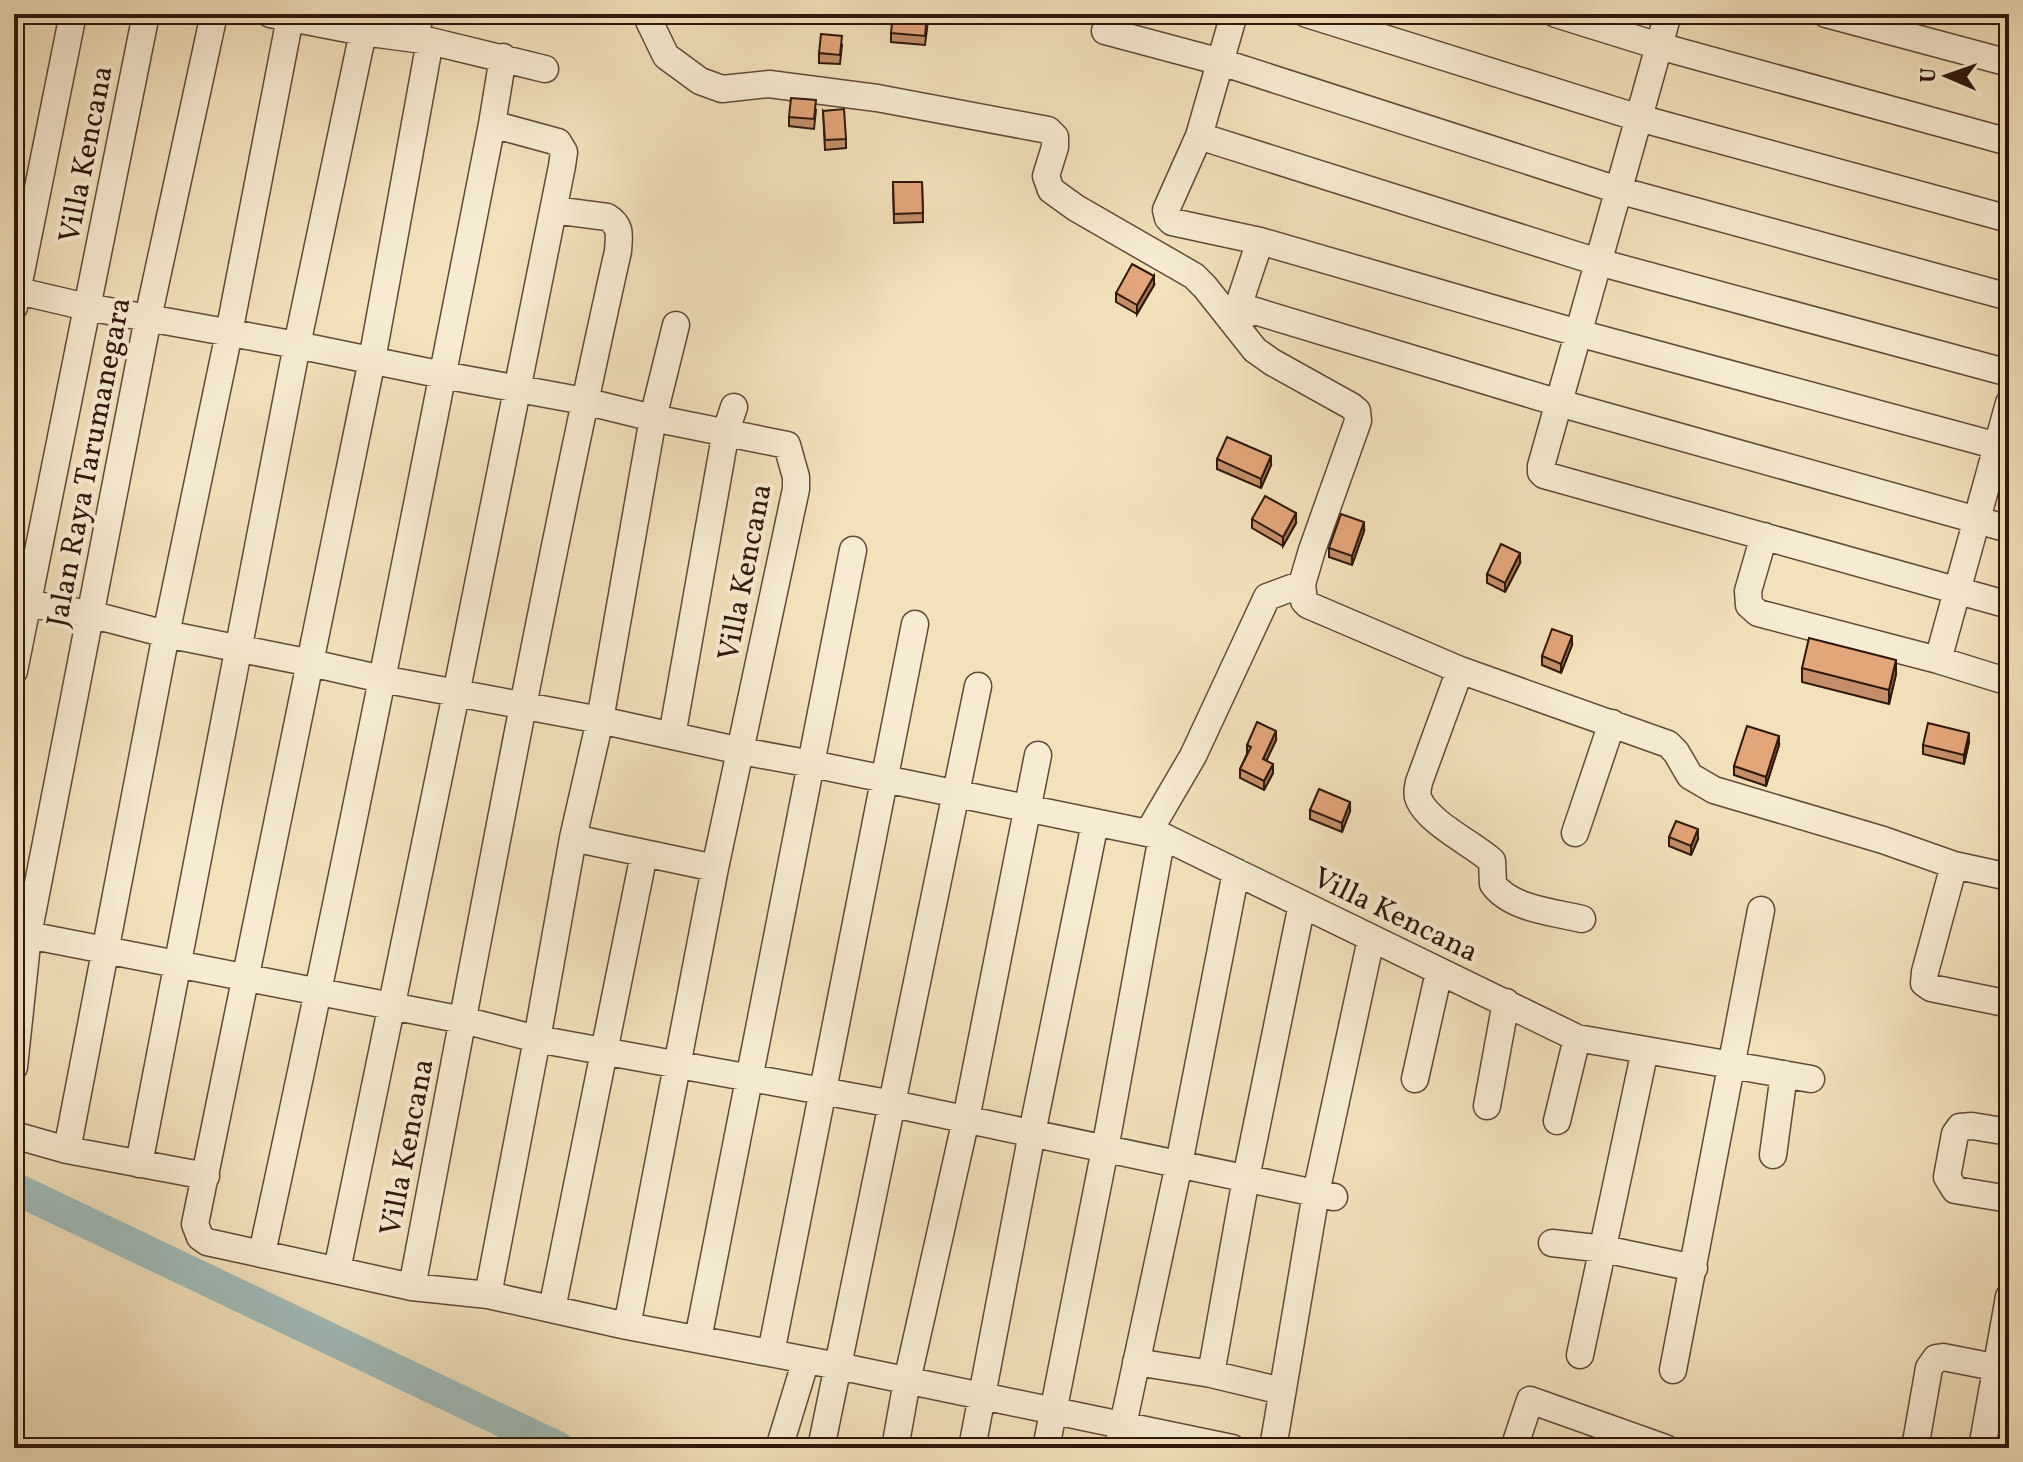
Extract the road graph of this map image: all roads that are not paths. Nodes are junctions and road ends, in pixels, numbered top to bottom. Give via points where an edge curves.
1 (73, 14) edge
2 (146, 14) edge
3 (214, 14) edge
4 (649, 14) edge
5 (1234, 14) edge
6 (1307, 14) edge
7 (1556, 14) edge
8 (1668, 14) edge
9 (1826, 14) edge
10 (280, 16) edge
11 (1105, 31) dead end
12 (363, 32) junction
13 (422, 32) edge
14 (1659, 46) junction
15 (503, 57) junction
16 (1221, 62) junction
17 (2009, 63) edge
18 (545, 69) dead end
19 (1639, 118) junction
20 (492, 124) junction
21 (1199, 136) junction
22 (2009, 142) edge
23 (1618, 190) junction
24 (554, 210) junction
25 (2009, 219) edge
26 (1260, 241) junction
27 (1598, 262) junction
28 (15, 296) edge
29 (2009, 297) edge
30 (1241, 305) junction
31 (87, 307) junction
32 (148, 318) junction
33 (676, 325) dead end
34 (229, 333) junction
35 (1578, 333) junction
36 (1243, 335) junction
37 (297, 345) junction
38 (372, 360) junction
39 (2009, 373) edge
40 (443, 375) junction
41 (516, 389) junction
42 (584, 401) junction
43 (1559, 403) junction
44 (2009, 403) edge
45 (653, 418) junction
46 (730, 419) junction
47 (2003, 448) edge
48 (1977, 520) junction
49 (2009, 529) edge
50 (1764, 536) junction
51 (853, 550) dead end
52 (1302, 584) junction
53 (1958, 590) junction
54 (21, 602) edge
55 (2009, 605) edge
56 (90, 614) junction
57 (915, 624) dead end
58 (166, 634) junction
59 (239, 650) junction
60 (1938, 660) junction
61 (311, 663) junction
62 (1460, 670) junction
63 (14, 671) edge
64 (382, 679) junction
65 (2009, 682) edge
66 (978, 686) dead end
67 (456, 694) junction
68 (523, 706) junction
69 (600, 720) junction
70 (1612, 723) junction
71 (672, 736) junction
72 (741, 751) junction
73 (1038, 755) dead end
74 (812, 764) junction
75 (884, 779) junction
76 (956, 795) junction
77 (1026, 809) junction
78 (1095, 823) junction
79 (1575, 833) dead end
80 (1155, 835) junction
81 (573, 838) junction
82 (644, 854) junction
83 (1954, 865) junction
84 (715, 868) junction
85 (1236, 872) junction
86 (2009, 877) edge
87 (1302, 904) junction
88 (1761, 910) dead end
89 (1582, 919) dead end
90 (21, 933) edge
91 (1371, 939) junction
92 (104, 950) junction
93 (178, 964) junction
94 (1439, 972) junction
95 (246, 979) junction
96 (319, 993) junction
97 (1506, 1002) junction
98 (2000, 1002) dead end
99 (391, 1007) junction
100 (463, 1020) junction
101 (1577, 1038) junction
102 (537, 1039) junction
103 (1645, 1050) junction
104 (604, 1051) junction
105 (677, 1065) junction
106 (1732, 1065) junction
107 (14, 1067) edge
108 (1784, 1074) junction
109 (749, 1079) junction
110 (1415, 1079) dead end
111 (1811, 1079) dead end
112 (822, 1092) junction
113 (893, 1104) junction
114 (1487, 1106) dead end
115 (966, 1119) junction
116 (1557, 1121) dead end
117 (2009, 1132) edge
118 (1032, 1133) junction
119 (14, 1135) edge
120 (1105, 1149) junction
121 (67, 1150) junction
122 (1773, 1155) dead end
123 (139, 1164) junction
124 (1179, 1164) junction
125 (206, 1176) junction
126 (1246, 1178) junction
127 (1325, 1195) junction
128 (2009, 1199) edge
129 (1552, 1243) dead end
130 (1604, 1249) junction
131 (262, 1253) junction
132 (1694, 1268) junction
133 (337, 1270) junction
134 (412, 1287) junction
135 (488, 1295) junction
136 (2009, 1297) edge
137 (552, 1309) junction
138 (627, 1326) junction
139 (698, 1339) junction
140 (771, 1353) junction
141 (1580, 1355) dead end
142 (806, 1360) junction
143 (1136, 1362) junction
144 (838, 1366) junction
145 (2003, 1369) edge
146 (1673, 1370) dead end
147 (1211, 1374) junction
148 (907, 1381) junction
149 (1282, 1391) junction
150 (982, 1396) junction
151 (1054, 1411) junction
152 (1120, 1437) edge
153 (1195, 1444) edge
154 (779, 1448) edge
155 (821, 1448) edge
156 (895, 1448) edge
157 (972, 1448) edge
158 (1046, 1448) edge
159 (1232, 1448) edge
160 (1273, 1448) edge
161 (1514, 1448) edge
162 (1665, 1448) edge
163 (1915, 1448) edge
164 (1982, 1448) edge

1 - 28 street
2 - 31 street, Villa Kencana
3 - 32 street, Jalan Raya Tarumanegara
4 - 36 street via 666,56 700,81 722,89 769,84 1048,130 1055,137 1046,176 1051,190 1194,276
5 - 16 street
6 - 19 street
7 - 14 street
8 - 14 street
9 - 17 street
10 - 12 street
10 - 34 street
11 - 16 street
12 - 13 street
12 - 37 street
13 - 15 street
13 - 38 street, Villa Kencana
14 - 19 street
14 - 22 street
15 - 18 street
15 - 20 street
16 - 21 street
16 - 23 street
19 - 23 street
19 - 25 street
20 - 24 street via 561,146
20 - 40 street
21 - 26 street via 1166,210 1168,218
21 - 27 street
23 - 27 street
23 - 29 street
24 - 41 street
24 - 42 street, Villa Kencana via 607,217 620,232
26 - 30 street
26 - 35 street
27 - 35 street
27 - 39 street
28 - 31 street, Villa Kencana
30 - 36 street
30 - 43 street
31 - 32 street, Villa Kencana
31 - 54 street, Villa Kencana
32 - 34 street, Villa Kencana
32 - 56 street, Jalan Raya Tarumanegara
33 - 45 street
34 - 37 street, Villa Kencana
34 - 58 street
35 - 43 street
35 - 47 street
36 - 52 street via 1272,362 1357,411
37 - 38 street, Villa Kencana
37 - 59 street
38 - 40 street, Villa Kencana
38 - 61 street, Villa Kencana
40 - 41 street, Villa Kencana
40 - 64 street
41 - 42 street, Villa Kencana
41 - 67 street
42 - 45 street, Villa Kencana
42 - 68 street, Villa Kencana
43 - 48 street
43 - 50 street via 1541,466 1544,475
44 - 47 street
45 - 46 street, Villa Kencana
45 - 69 street
46 - 71 street
46 - 72 street, Villa Kencana via 787,445 796,477
47 - 48 street
48 - 49 street
48 - 53 street
50 - 53 street
50 - 60 street via 1748,591 1749,605 1758,613
51 - 74 street
52 - 62 street via 1308,605
52 - 80 street via 1267,597
53 - 55 street
53 - 60 street
54 - 56 street, Villa Kencana
54 - 63 street, Villa Kencana
56 - 58 street, Villa Kencana
56 - 90 street, Jalan Raya Tarumanegara
57 - 75 street
58 - 59 street, Villa Kencana
58 - 92 street
59 - 61 street, Villa Kencana
59 - 93 street
60 - 65 street
61 - 64 street, Villa Kencana
61 - 95 street, Villa Kencana
62 - 70 street
62 - 89 street via 1419,782 1419,801 1492,861 1493,884 1508,899
64 - 67 street, Villa Kencana
64 - 96 street
66 - 76 street
67 - 68 street, Villa Kencana
67 - 99 street
68 - 69 street, Villa Kencana
68 - 100 street, Villa Kencana
69 - 71 street, Villa Kencana
69 - 81 street
70 - 79 street
70 - 83 street via 1672,747 1690,776 1714,790
71 - 72 street, Villa Kencana
72 - 74 street, Villa Kencana
72 - 84 street, Villa Kencana
73 - 77 street
74 - 75 street, Villa Kencana
74 - 109 street
75 - 76 street, Villa Kencana
75 - 112 street
76 - 77 street, Villa Kencana
76 - 113 street
77 - 78 street, Villa Kencana
77 - 115 street
78 - 80 street, Villa Kencana
78 - 118 street
80 - 85 street, Villa Kencana
80 - 120 street
81 - 82 street
81 - 102 street
82 - 84 street
82 - 104 street
83 - 86 street
83 - 98 street via 1924,983
84 - 105 street, Villa Kencana
85 - 87 street, Villa Kencana
85 - 124 street
87 - 91 street, Villa Kencana
87 - 126 street
88 - 106 street
90 - 92 street
90 - 107 street, Jalan Raya Tarumanegara
91 - 94 street, Villa Kencana
91 - 127 street
92 - 93 street
92 - 121 street
93 - 95 street
93 - 123 street
94 - 97 street, Villa Kencana
94 - 110 street
95 - 96 street
95 - 125 street, Villa Kencana
96 - 99 street
96 - 131 street
97 - 101 street, Villa Kencana
97 - 114 street
99 - 100 street
99 - 133 street
100 - 102 street
100 - 134 street, Villa Kencana
101 - 103 street, Villa Kencana
101 - 116 street
102 - 104 street
102 - 135 street
103 - 106 street, Villa Kencana
103 - 130 street
104 - 105 street
104 - 137 street
105 - 109 street
105 - 138 street, Villa Kencana
106 - 108 street, Villa Kencana
106 - 132 street
108 - 111 street, Villa Kencana
108 - 122 street
109 - 112 street
109 - 139 street
112 - 113 street
112 - 140 street
113 - 115 street
113 - 144 street
115 - 118 street
115 - 148 street
117 - 128 street via 1960,1127 1947,1177 1955,1190
118 - 120 street
118 - 150 street
119 - 121 street
120 - 124 street
120 - 151 street
121 - 123 street
123 - 125 street
124 - 126 street
124 - 143 street
125 - 131 street, Villa Kencana via 195,1224 200,1237
126 - 127 street
126 - 147 street
127 - 149 street
129 - 130 street
130 - 132 street
130 - 141 street
131 - 133 street, Villa Kencana
132 - 146 street
133 - 134 street, Villa Kencana
134 - 135 street, Villa Kencana
135 - 137 street, Villa Kencana
136 - 145 street
137 - 138 street, Villa Kencana
138 - 139 street, Villa Kencana
139 - 140 street, Villa Kencana
140 - 142 street, Villa Kencana
142 - 144 street, Villa Kencana
142 - 154 street
143 - 147 street
143 - 152 street
144 - 148 street, Villa Kencana
144 - 155 street
145 - 163 street via 1936,1358
145 - 164 street
147 - 149 street
148 - 150 street, Villa Kencana
148 - 156 street
149 - 160 street
150 - 151 street, Villa Kencana
150 - 157 street
151 - 152 street, Villa Kencana
151 - 158 street
152 - 153 street, Villa Kencana
153 - 159 street, Villa Kencana
161 - 162 street via 1530,1400

